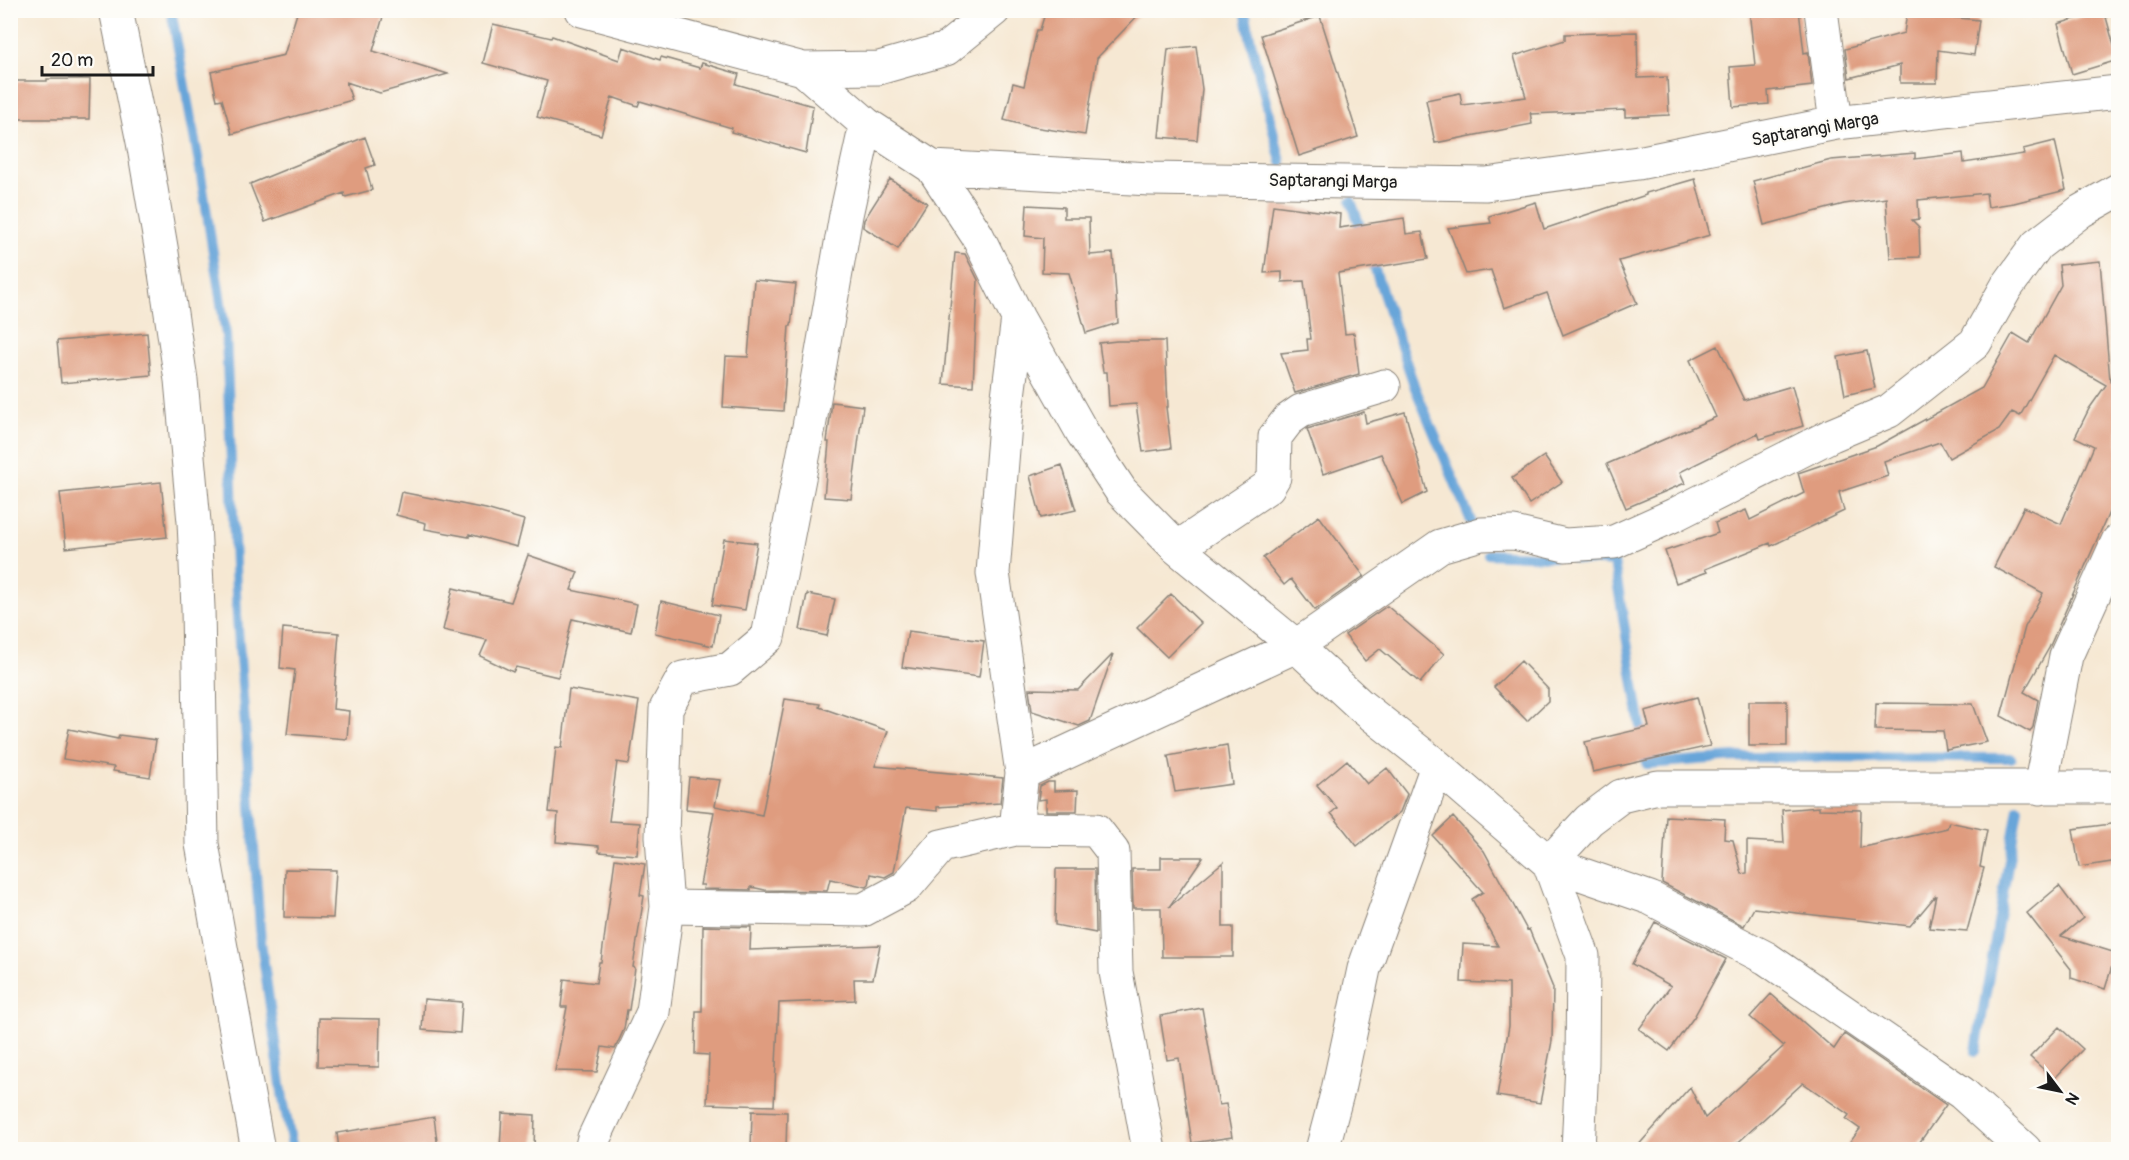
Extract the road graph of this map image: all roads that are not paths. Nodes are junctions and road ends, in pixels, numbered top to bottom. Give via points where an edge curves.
1 (116, 10) edge
2 (582, 10) edge
3 (994, 10) edge
4 (1821, 10) edge
5 (803, 69) junction
6 (2118, 92) edge
7 (866, 123) junction
8 (1836, 123) junction
9 (932, 167) junction
10 (2118, 190) edge
11 (1018, 318) junction
12 (1384, 386) dead end
13 (2118, 541) edge
14 (1177, 548) junction
15 (1296, 646) junction
16 (1437, 766) junction
17 (1022, 773) junction
18 (2118, 787) edge
19 (2040, 788) junction
20 (1016, 829) junction
21 (1549, 863) junction
22 (667, 907) junction
23 (258, 1149) edge
24 (591, 1149) edge
25 (1149, 1149) edge
26 (1322, 1149) edge
27 (1578, 1149) edge
28 (2025, 1149) edge

1 - 23 street via 162,253 181,380 197,587 202,844
2 - 5 street
3 - 5 street via 946,49 879,68
4 - 8 street
5 - 7 street
6 - 8 street, Saptarangi Marga
7 - 9 street
7 - 22 street via 768,637 729,669 683,678 666,709 662,837
8 - 9 street, Saptarangi Marga via 1638,163 1486,184 1150,179
9 - 11 street via 977,236
10 - 15 street via 2037,245 1974,343 1889,411 1614,542 1565,545 1514,533 1481,534 1440,546
11 - 14 street via 1082,432 1121,491
11 - 17 street via 993,573
12 - 14 street via 1301,411 1288,420 1275,437 1275,471 1268,487
13 - 19 street via 2066,656
14 - 15 street
15 - 16 street via 1361,706
15 - 17 street
16 - 21 street
16 - 26 street via 1364,969
17 - 20 street
18 - 19 street
19 - 21 street via 1658,787 1621,796 1589,820
20 - 22 street via 941,846 906,887 863,910
20 - 25 street via 1096,830 1113,852 1116,972
21 - 27 street via 1583,956
21 - 28 street via 1650,898 1766,958 1962,1093
22 - 24 street via 653,1012

